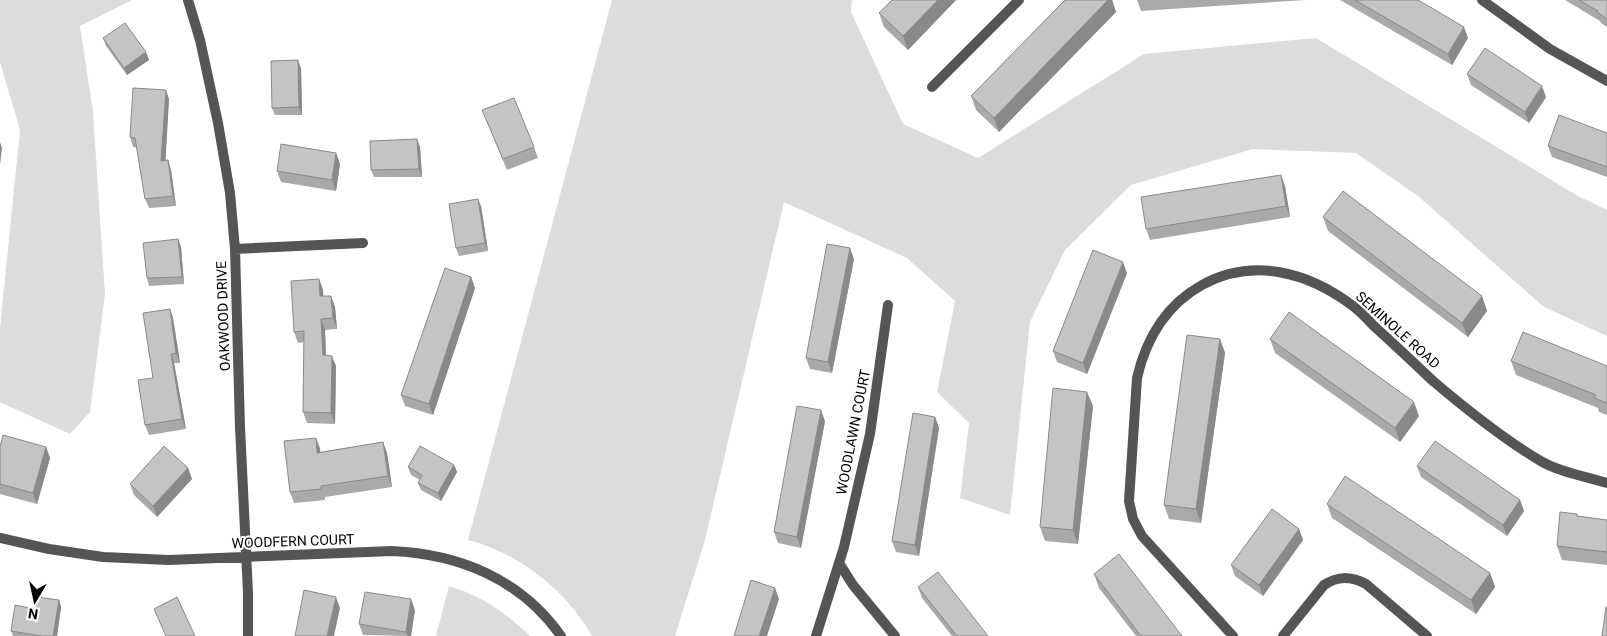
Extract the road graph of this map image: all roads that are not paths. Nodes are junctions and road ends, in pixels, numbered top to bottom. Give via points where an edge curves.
1 (188, 0) edge
2 (1019, 0) edge
3 (1482, 0) edge
4 (1607, 81) edge
5 (932, 88) dead end
6 (363, 243) dead end
7 (235, 249) junction
8 (888, 305) dead end
9 (1607, 483) edge
10 (0, 538) edge
11 (247, 557) junction
12 (839, 563) junction
13 (248, 636) edge
14 (561, 636) edge
15 (816, 636) edge
16 (895, 636) edge
17 (1233, 636) edge
18 (1283, 636) edge
19 (1427, 636) edge

1 - 7 street, OAKWOOD DRIVE via 218,123 230,193
2 - 5 street
3 - 4 street via 1550,50
6 - 7 street
7 - 11 street, OAKWOOD DRIVE
8 - 12 street, WOODLAWN COURT via 870,434
9 - 17 street, SEMINOLE ROAD via 1540,462 1441,387 1354,307 1330,291 1304,279 1254,269 1210,281 1193,290 1162,319 1142,360 1137,378 1129,501 1133,519 1142,536
10 - 11 street, WOODFERN COURT via 103,557 169,560
11 - 13 street, OAKWOOD DRIVE
11 - 14 street, WOODFERN COURT via 392,551 446,557 501,581 531,602
12 - 15 street, WOODLAWN COURT
12 - 16 street
18 - 19 street via 1324,585 1343,577 1366,584

